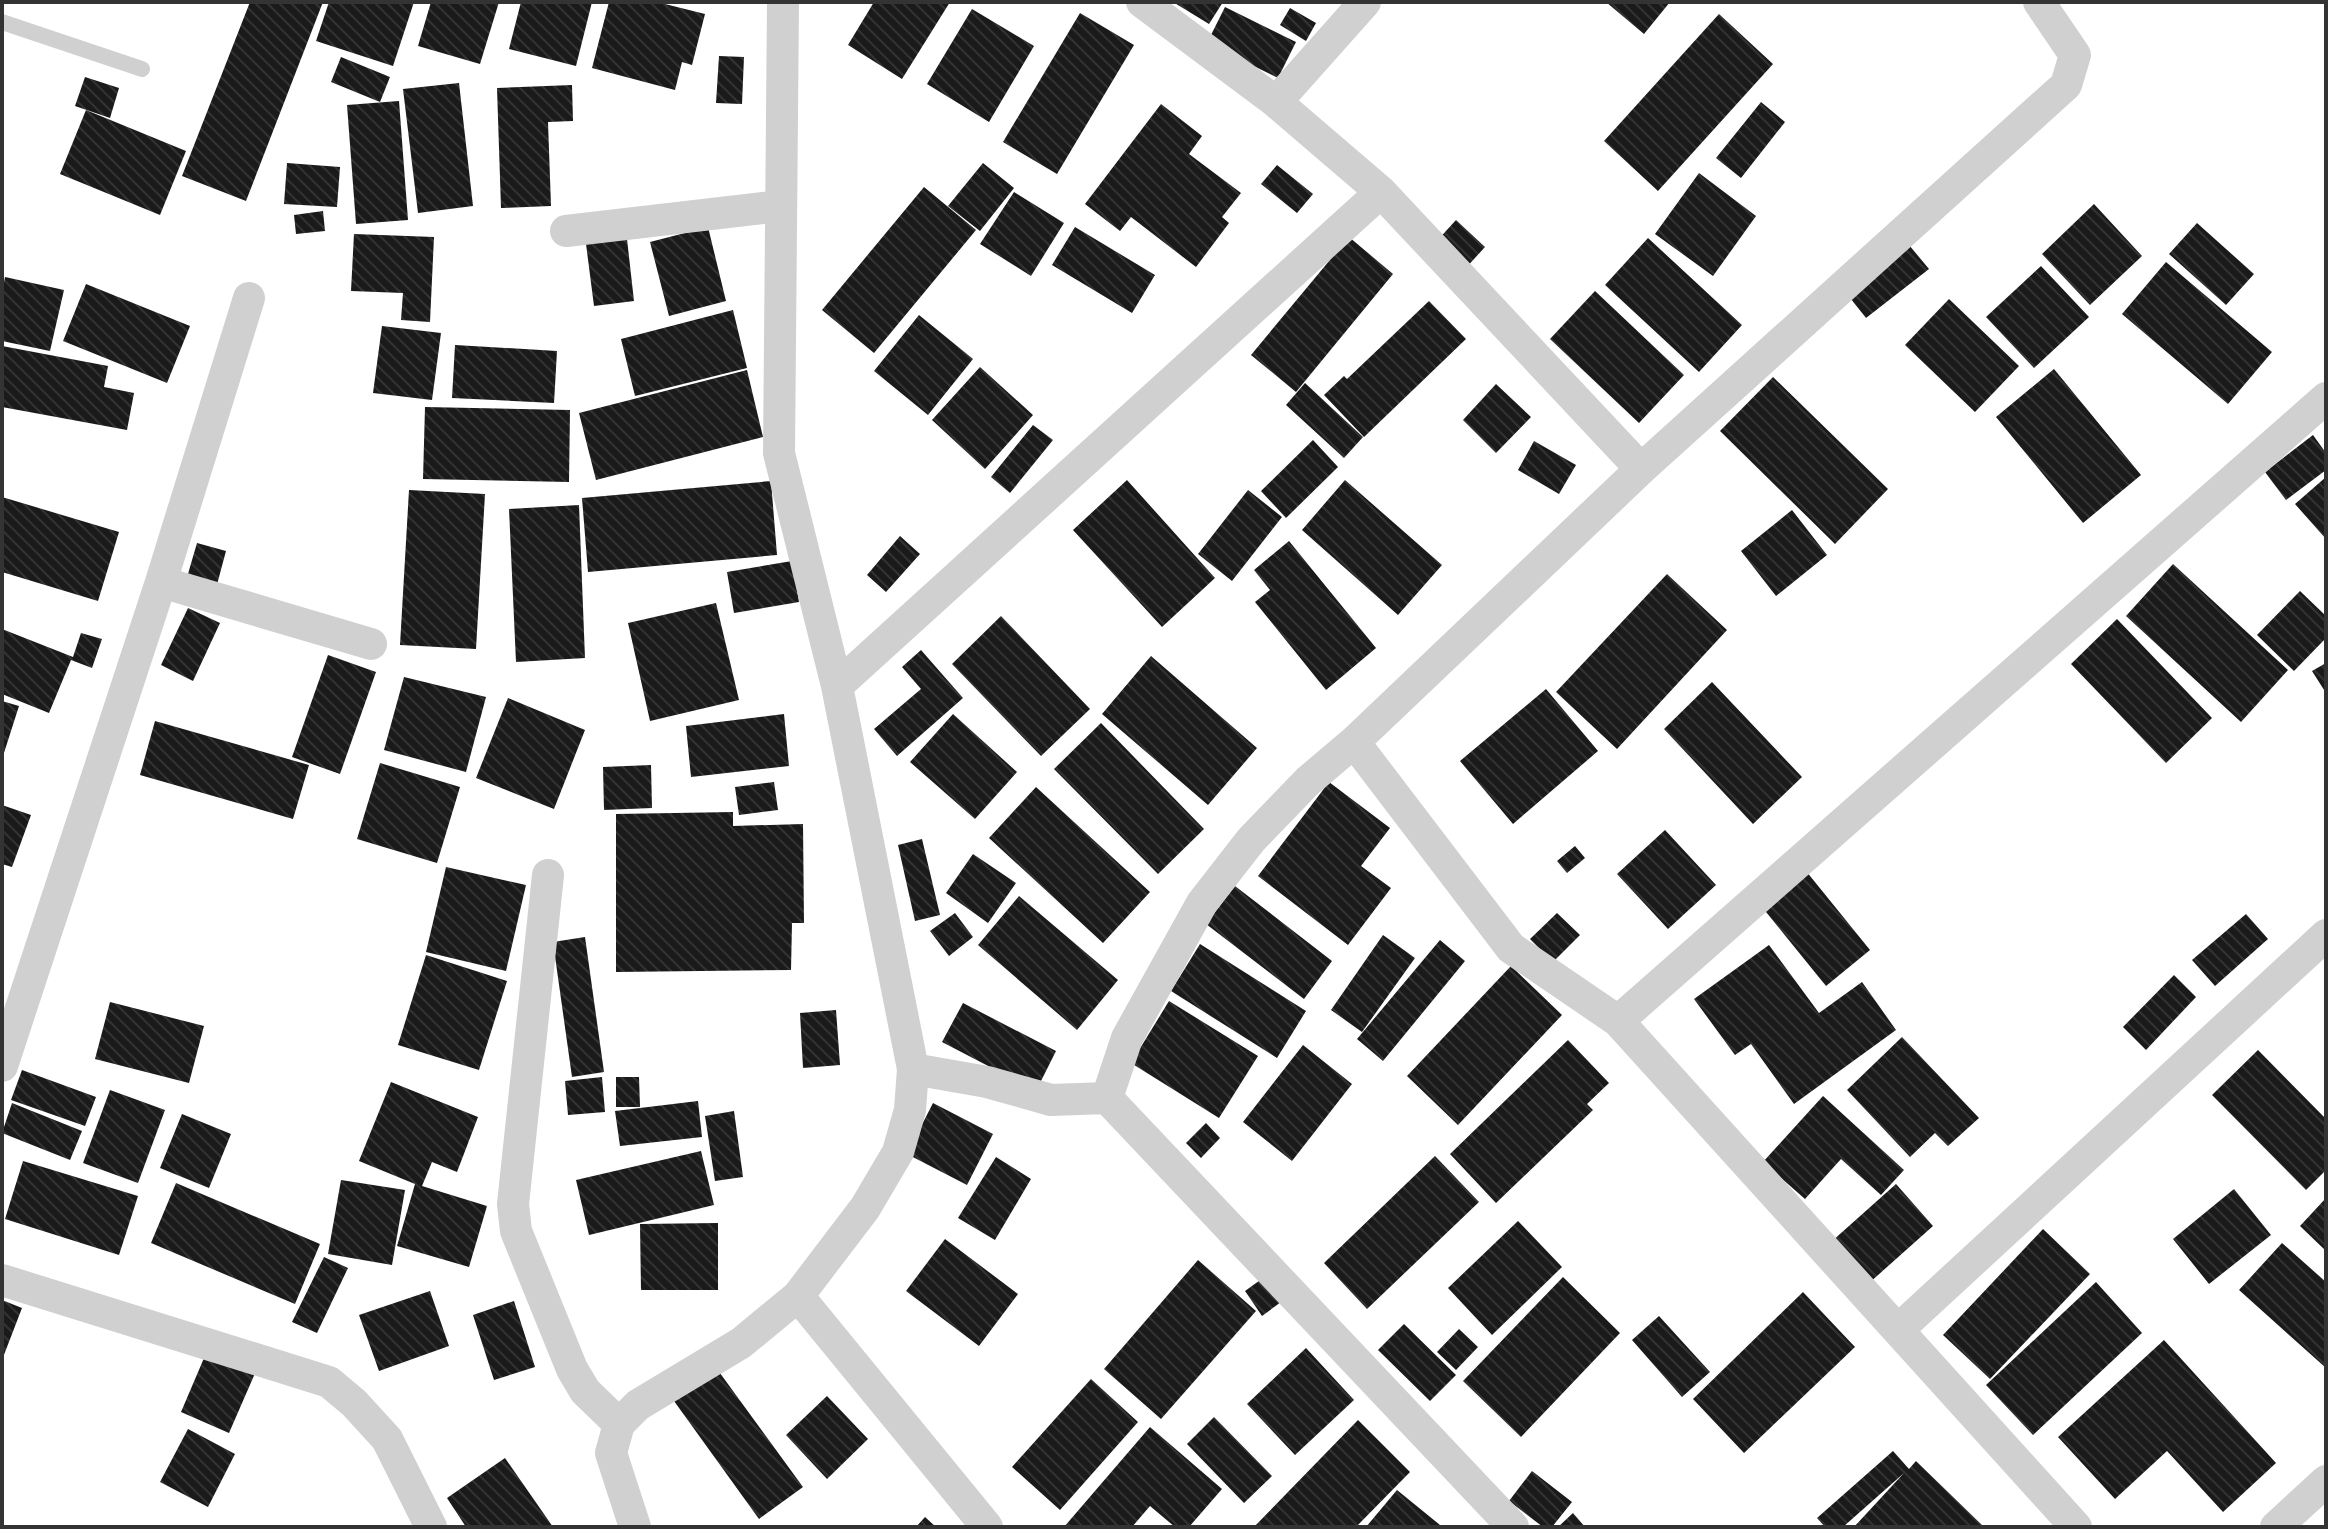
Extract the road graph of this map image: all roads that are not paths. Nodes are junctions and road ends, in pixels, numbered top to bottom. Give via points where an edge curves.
1 (783, 2) edge
2 (1142, 2) edge
3 (1365, 2) edge
4 (2039, 2) edge
5 (2, 22) edge
6 (142, 69) dead end
7 (1276, 102) junction
8 (1381, 192) junction
9 (781, 206) junction
10 (566, 231) dead end
11 (249, 298) dead end
12 (2326, 398) edge
13 (1641, 469) junction
14 (161, 582) junction
15 (371, 644) dead end
16 (837, 686) junction
17 (1354, 742) junction
18 (548, 875) dead end
19 (2326, 935) edge
20 (1618, 1021) junction
21 (2, 1066) edge
22 (913, 1069) junction
23 (1107, 1098) junction
24 (2, 1280) edge
25 (798, 1296) junction
26 (1899, 1329) junction
27 (619, 1424) junction
28 (2326, 1481) edge
29 (431, 1527) edge
30 (635, 1527) edge
31 (987, 1527) edge
32 (1513, 1527) edge
33 (2076, 1527) edge
34 (2276, 1527) edge

1 - 9 street
2 - 7 street
3 - 7 street
4 - 13 street via 2075,55 2066,85
5 - 6 lane
7 - 8 street
8 - 13 street
8 - 16 street
9 - 10 street
9 - 16 street via 779,453
11 - 14 street
12 - 20 street
13 - 17 street
14 - 15 street
14 - 21 street
16 - 22 street
17 - 20 street via 1511,948
17 - 23 street via 1251,840 1202,903 1127,1038
18 - 27 street via 513,1204 516,1231 572,1369 585,1391
19 - 26 street
20 - 26 street
22 - 23 street via 1051,1100
22 - 25 street via 910,1110 898,1152 865,1208
23 - 32 street
24 - 29 street via 329,1382 387,1439
25 - 27 street via 741,1343 638,1405
25 - 31 street
26 - 33 street
27 - 30 street via 611,1453
28 - 34 street

